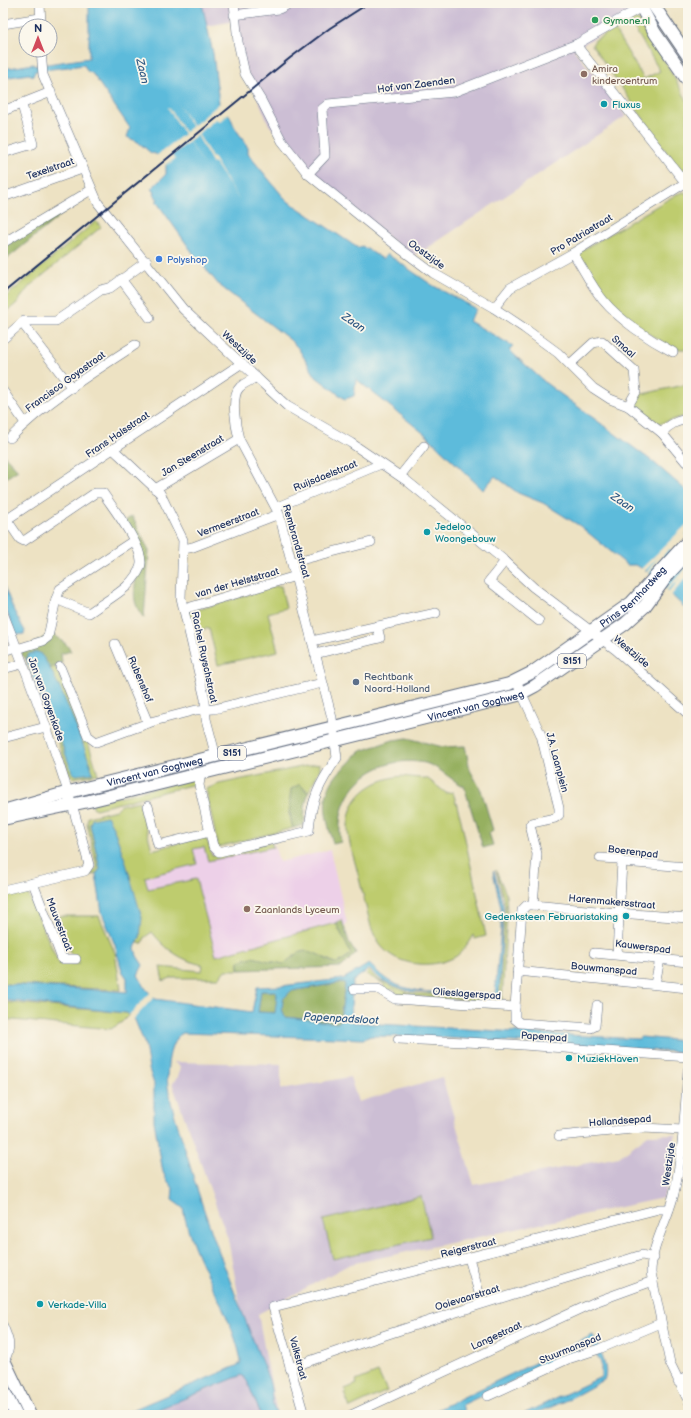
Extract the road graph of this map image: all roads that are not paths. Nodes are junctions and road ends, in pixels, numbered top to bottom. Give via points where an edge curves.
1 (40, 3) edge
2 (234, 3) edge
3 (291, 3) edge
4 (645, 4) edge
5 (234, 15) junction
6 (41, 18) edge
7 (18, 23) edge
8 (3, 24) edge
9 (577, 44) junction
10 (688, 56) edge
11 (42, 58) edge
12 (688, 82) edge
13 (51, 92) junction
14 (22, 105) junction
15 (3, 111) edge
16 (3, 153) edge
17 (82, 169) junction
18 (308, 174) junction
19 (686, 184) edge
20 (91, 190) junction
21 (3, 197) edge
22 (3, 243) edge
23 (573, 253) junction
24 (147, 261) junction
25 (121, 279) junction
26 (494, 308) junction
27 (150, 318) dead end
28 (22, 323) junction
29 (3, 339) edge
30 (135, 345) dead end
31 (673, 352) dead end
32 (242, 363) junction
33 (570, 364) junction
34 (256, 376) junction
35 (72, 388) junction
36 (3, 391) edge
37 (628, 406) junction
38 (688, 420) edge
39 (25, 423) junction
40 (662, 433) junction
41 (10, 438) dead end
42 (240, 439) junction
43 (424, 446) dead end
44 (113, 449) junction
45 (686, 462) dead end
46 (381, 464) junction
47 (400, 476) junction
48 (155, 489) junction
49 (278, 510) junction
50 (5, 521) edge
51 (688, 541) edge
52 (133, 542) junction
53 (371, 542) dead end
54 (184, 549) junction
55 (688, 553) edge
56 (505, 561) junction
57 (293, 562) junction
58 (296, 576) junction
59 (648, 594) junction
60 (56, 600) junction
61 (184, 609) junction
62 (3, 613) edge
63 (436, 613) dead end
64 (539, 621) dead end
65 (377, 626) junction
66 (591, 632) junction
67 (602, 640) junction
68 (312, 641) junction
69 (115, 644) dead end
70 (17, 648) junction
71 (3, 651) edge
72 (315, 654) junction
73 (22, 664) junction
74 (60, 667) dead end
75 (3, 669) edge
76 (516, 681) junction
77 (322, 683) junction
78 (521, 694) junction
79 (205, 709) junction
80 (688, 714) edge
81 (148, 723) junction
82 (46, 727) junction
83 (334, 727) junction
84 (3, 738) edge
85 (335, 741) junction
86 (216, 757) junction
87 (201, 773) junction
88 (69, 792) junction
89 (74, 805) junction
90 (148, 806) dead end
91 (3, 811) edge
92 (3, 819) edge
93 (210, 832) junction
94 (600, 858) dead end
95 (622, 862) junction
96 (688, 867) edge
97 (33, 883) junction
98 (3, 890) edge
99 (533, 904) junction
100 (618, 913) junction
101 (688, 918) edge
102 (594, 953) dead end
103 (617, 954) junction
104 (76, 959) dead end
105 (660, 959) junction
106 (688, 962) edge
107 (517, 971) junction
108 (656, 984) junction
109 (688, 988) edge
110 (354, 989) dead end
111 (597, 1005) dead end
112 (515, 1007) junction
113 (398, 1039) dead end
114 (688, 1057) edge
115 (688, 1070) edge
116 (685, 1135) edge
117 (559, 1136) dead end
118 (669, 1209) junction
119 (469, 1258) junction
120 (654, 1258) junction
121 (653, 1281) junction
122 (482, 1303) junction
123 (274, 1307) joint
124 (661, 1323) junction
125 (3, 1326) edge
126 (3, 1361) edge
127 (290, 1368) junction
128 (688, 1376) edge
129 (678, 1382) junction
130 (3, 1389) edge
131 (488, 1396) dead end
132 (688, 1400) edge
133 (16, 1415) edge
134 (30, 1415) edge
135 (304, 1415) edge
136 (351, 1415) edge

1 - 6 street
2 - 5 street, Oostzijde
3 - 5 street via 279,9
4 - 9 street, Hof van Zaenden
4 - 10 main road
4 - 12 main road via 655,33
5 - 18 street, Oostzijde via 245,74 282,141
7 - 8 street
9 - 18 street, Hof van Zaenden via 454,92 328,104 322,109 325,156
9 - 19 street
11 - 13 street, Westzijde via 43,75
13 - 14 street
13 - 17 street, Westzijde
14 - 15 street
14 - 16 street via 33,144
17 - 20 street, Westzijde
17 - 21 street, Texelstraat
18 - 26 street, Oostzijde via 433,273
19 - 23 street, Pro Patriastraat
20 - 22 street
20 - 24 street, Westzijde
23 - 26 street, Pro Patriastraat via 510,288
23 - 31 street via 603,300 618,315 657,344
24 - 25 street
24 - 32 street, Westzijde via 183,309
25 - 27 street
25 - 28 street via 56,321
26 - 33 street, Oostzijde
28 - 29 street
28 - 35 street
30 - 35 street, Francisco Goyastraat
32 - 34 street, Westzijde
32 - 44 street, Frans Halsstraat
33 - 37 street, Oostzijde via 593,388 610,399
33 - 37 street, Smaal via 593,343 602,341 634,370 636,392
34 - 42 street, Rembrandtstraat via 240,387 236,394 234,415
34 - 46 street, Westzijde via 287,406 351,443
35 - 39 street, Francisco Goyastraat
36 - 39 street
37 - 40 street, Oostzijde
38 - 40 street via 676,421
39 - 41 street, Francisco Goyastraat
40 - 45 street, Oostzijde
42 - 48 street, Jan Steenstraat
42 - 49 street, Rembrandtstraat
43 - 47 street
44 - 48 street
44 - 50 street, Frans Halsstraat
46 - 47 street, Westzijde
46 - 49 street, Ruijsdaelstraat
47 - 56 street, Westzijde
48 - 54 street via 160,493 183,540
49 - 54 street, Vermeerstraat
49 - 57 street, Rembrandtstraat
50 - 52 street via 24,541 95,493 103,493
51 - 59 main road, Prins Bernhardweg / S151
52 - 60 street via 60,590
52 - 60 street via 137,547 141,564 127,586 89,612
53 - 57 street
54 - 61 street, Rachel Ruyschstraat via 181,598
55 - 59 main road, Prins Bernhardweg / S151
56 - 64 street via 489,581
56 - 66 street, Westzijde via 533,587
57 - 58 street, Rembrandtstraat
58 - 61 street, van der Helststraat
58 - 68 street, Rembrandtstraat
59 - 66 main road, Prins Bernhardweg / S151
59 - 67 main road, Prins Bernhardweg / S151 via 637,614
60 - 70 street via 48,637 43,641
61 - 79 street, Rachel Ruyschstraat via 205,699
62 - 70 street, Jan van Goyenkade
63 - 65 street
65 - 68 street
65 - 72 street via 380,638
66 - 67 street, Westzijde
66 - 76 main road, Vincent van Goghweg / S151
67 - 78 main road, Vincent van Goghweg / S151
67 - 80 street, Westzijde
68 - 72 street, Rembrandtstraat
69 - 81 street, Rubenshof
70 - 71 street
70 - 73 street, Jan van Goyenkade
72 - 77 street, Rembrandtstraat
73 - 75 street
73 - 82 street, Jan van Goyenkade
74 - 81 street via 88,736 92,740 100,742
76 - 78 street, J.A. Laanplein
76 - 83 main road, Vincent van Goghweg / S151 via 493,689
77 - 79 street
77 - 83 street, Rembrandtstraat
78 - 85 main road, Vincent van Goghweg / S151
78 - 99 street, J.A. Laanplein via 541,735 559,808 555,818 530,825 537,854
79 - 81 street
79 - 86 street, Rachel Ruyschstraat
82 - 84 street
82 - 88 street, Jan van Goyenkade
83 - 85 street, Vincent van Goghweg
83 - 86 main road, Vincent van Goghweg / S151
85 - 87 main road, Vincent van Goghweg / S151
85 - 93 street, Vincent van Goghweg via 337,758 316,791 309,831 219,852 213,846
86 - 88 main road, Vincent van Goghweg / S151
87 - 89 main road, Vincent van Goghweg / S151
87 - 93 street, Vincent van Goghweg via 199,786
88 - 89 street
88 - 91 main road, Vincent van Goghweg / S151
89 - 92 main road, Vincent van Goghweg / S151
89 - 97 street via 89,865 85,871
90 - 93 street via 158,845
94 - 95 street, Boerenpad via 619,859
95 - 96 street, Boerenpad
95 - 100 street
97 - 98 street
97 - 104 street, Mauvestraat via 62,959
99 - 100 street, Harenmakersstraat
99 - 107 street via 522,910
100 - 101 street, Harenmakersstraat
100 - 103 street
102 - 103 street, Kauwerspad
103 - 105 street, Kauwerspad
105 - 106 street, Kauwerspad
105 - 108 street
107 - 108 street, Bouwmanspad
107 - 112 street
108 - 109 street, Bouwmanspad
110 - 112 street, Olieslagerspad via 378,989 395,999
111 - 112 street via 595,1026 591,1028 520,1023 515,1019
113 - 114 street, Papenpad
115 - 116 street, Westzijde
116 - 117 street, Hollandsepad via 643,1128
116 - 118 street, Westzijde
118 - 119 street, Reigerstraat via 659,1209
118 - 120 street, Westzijde
119 - 122 street
119 - 123 street, Reigerstraat
120 - 121 street, Westzijde via 656,1269
120 - 122 street, Ooievaarstraat via 642,1255
121 - 124 street, Westzijde
121 - 136 street, Langestraat via 595,1302
122 - 127 street, Ooievaarstraat
123 - 127 street, Valkstraat
124 - 129 street, Westzijde via 670,1363
124 - 131 street, Stuurmanspad via 568,1359
125 - 126 street via 9,1340 9,1352
126 - 134 main road
127 - 135 street, Valkstraat
128 - 129 street
129 - 132 street, Westzijde
130 - 133 main road

